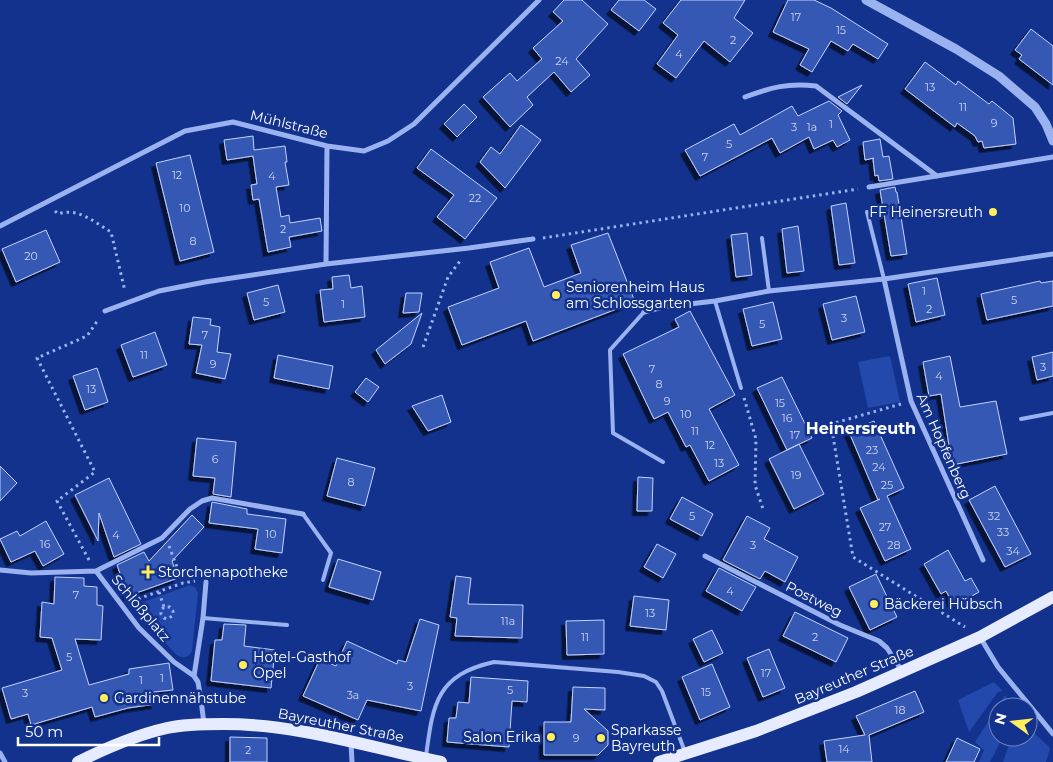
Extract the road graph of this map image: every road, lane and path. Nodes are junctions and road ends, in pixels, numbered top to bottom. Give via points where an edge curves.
1 (539, 0) edge
2 (866, 0) edge
3 (745, 97) dead end
4 (1053, 141) edge
5 (327, 146) junction
6 (1053, 157) edge
7 (937, 176) junction
8 (869, 188) joint
9 (867, 212) dead end
10 (58, 214) dead end
11 (0, 226) edge
12 (762, 238) dead end
13 (533, 240) joint
14 (469, 248) junction
15 (1053, 254) edge
16 (326, 264) junction
17 (884, 279) junction
18 (769, 291) junction
19 (128, 301) junction
20 (715, 302) junction
21 (105, 311) joint
22 (644, 312) joint
23 (423, 347) dead end
24 (741, 388) joint
25 (911, 401) junction
26 (1053, 413) edge
27 (1021, 419) dead end
28 (663, 462) dead end
29 (763, 509) dead end
30 (303, 514) joint
31 (168, 544) dead end
32 (706, 556) dead end
33 (983, 560) dead end
34 (0, 570) edge
35 (96, 571) junction
36 (323, 580) dead end
37 (206, 582) joint
38 (183, 583) junction
39 (159, 592) junction
40 (1053, 597) edge
41 (141, 598) dead end
42 (164, 607) dead end
43 (203, 618) junction
44 (287, 625) dead end
45 (980, 637) junction
46 (902, 672) junction
47 (194, 676) junction
48 (204, 724) junction
49 (1053, 734) edge
50 (351, 740) junction
51 (0, 753) edge
52 (686, 754) junction
53 (425, 759) junction
54 (5, 762) edge
55 (78, 762) edge
56 (352, 762) edge
57 (441, 762) edge
58 (659, 762) edge

1 - 5 street, Mühlstraße via 414,124 388,141 364,150
2 - 4 street via 999,76 1035,107
3 - 7 street via 770,88 797,84 816,86
5 - 11 street, Mühlstraße via 233,122 185,131
5 - 16 street
6 - 7 street
7 - 8 street
8 - 13 path
9 - 17 lane
10 - 19 path via 76,212 111,232
12 - 18 lane
13 - 14 street
14 - 16 street
14 - 23 path via 448,277
15 - 17 street
16 - 19 street via 204,282
17 - 18 street
17 - 25 street, Am Hopfenberg
18 - 20 street
19 - 21 street
20 - 22 street
20 - 24 lane
21 - 35 path via 87,336 37,358 95,472 57,501
22 - 28 lane via 610,350 613,433
24 - 29 path via 756,439 755,485
25 - 33 street, Am Hopfenberg
25 - 45 path via 831,424 853,557
26 - 27 lane
30 - 35 street, Schloßplatz via 212,498 190,509 162,538
30 - 36 lane via 331,553
31 - 38 path
32 - 46 street, Postweg via 840,625 879,641
34 - 35 street, Schloßplatz via 31,573
35 - 47 street, Schloßplatz via 139,628 174,662
37 - 38 path
37 - 43 street
38 - 39 path
39 - 41 path
39 - 42 path
40 - 45 main road, Bayreuther Straße
43 - 44 lane
43 - 47 street
45 - 46 main road, Bayreuther Straße
45 - 49 street via 998,667
46 - 52 main road, Bayreuther Straße via 756,731
47 - 48 street via 202,700
48 - 50 main road, Bayreuther Straße via 271,726
48 - 55 main road, Bayreuther Straße via 168,727 141,735
50 - 53 main road, Bayreuther Straße
50 - 56 street
51 - 54 street
52 - 53 lane via 662,691 656,682 644,676 494,662 474,667 453,680 440,696 431,718
52 - 58 main road, Bayreuther Straße
53 - 57 main road, Bayreuther Straße

